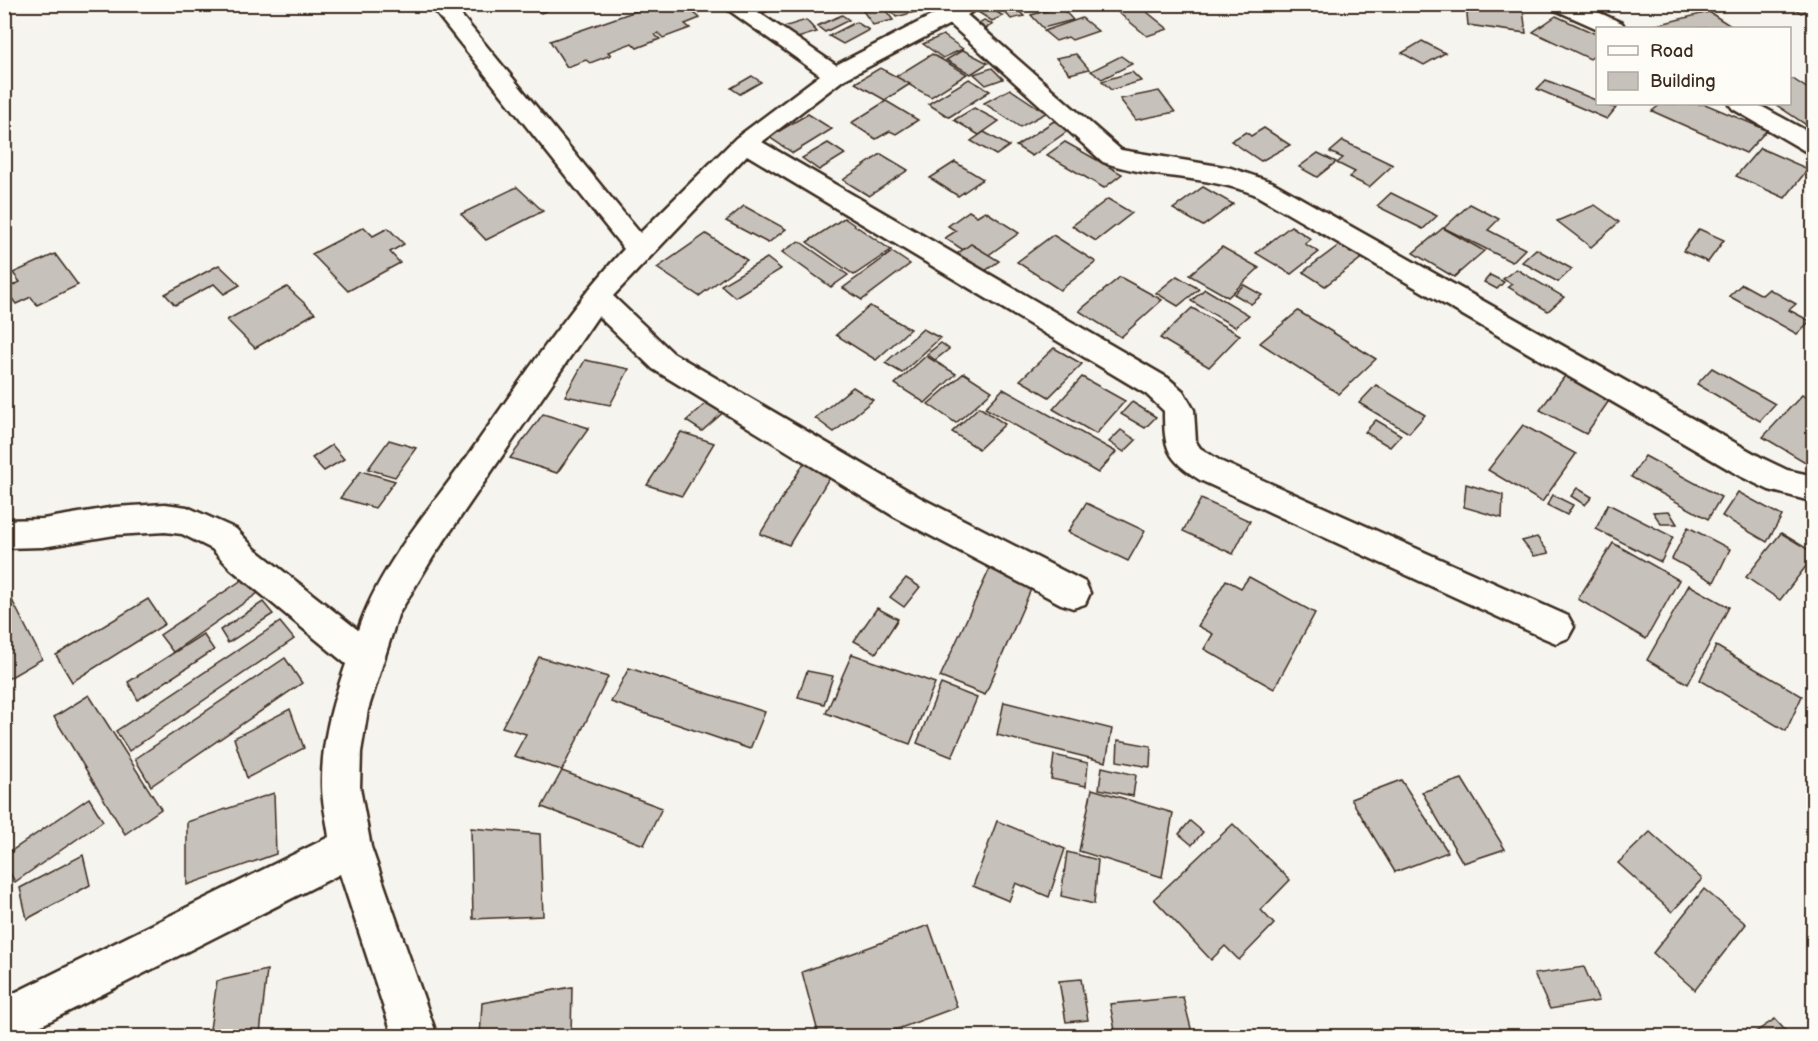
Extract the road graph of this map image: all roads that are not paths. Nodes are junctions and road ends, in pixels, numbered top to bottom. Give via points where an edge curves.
1 (440, 4) edge
2 (731, 4) edge
3 (1561, 4) edge
4 (963, 10) edge
5 (1612, 27) edge
6 (835, 75) junction
7 (1743, 105) edge
8 (745, 142) junction
9 (1814, 146) edge
10 (639, 250) junction
11 (596, 297) junction
12 (1814, 489) edge
13 (4, 534) edge
14 (1073, 593) dead end
15 (1556, 627) dead end
16 (365, 658) junction
17 (351, 847) junction
18 (4, 1021) edge
19 (415, 1036) edge

1 - 10 street
2 - 6 street
3 - 5 street
4 - 6 street
4 - 12 street via 1112,156 1147,165 1231,176 1263,188 1753,468 1780,482
6 - 8 street
7 - 9 street
8 - 10 street
8 - 15 street via 1157,386 1179,410 1180,444 1189,458
10 - 11 street
11 - 14 street via 663,361 907,507
11 - 16 street via 416,555 382,610
13 - 16 street via 43,533 155,518 187,521 224,539 243,559
16 - 17 street via 349,710 342,752 341,788
17 - 18 street
17 - 19 street

